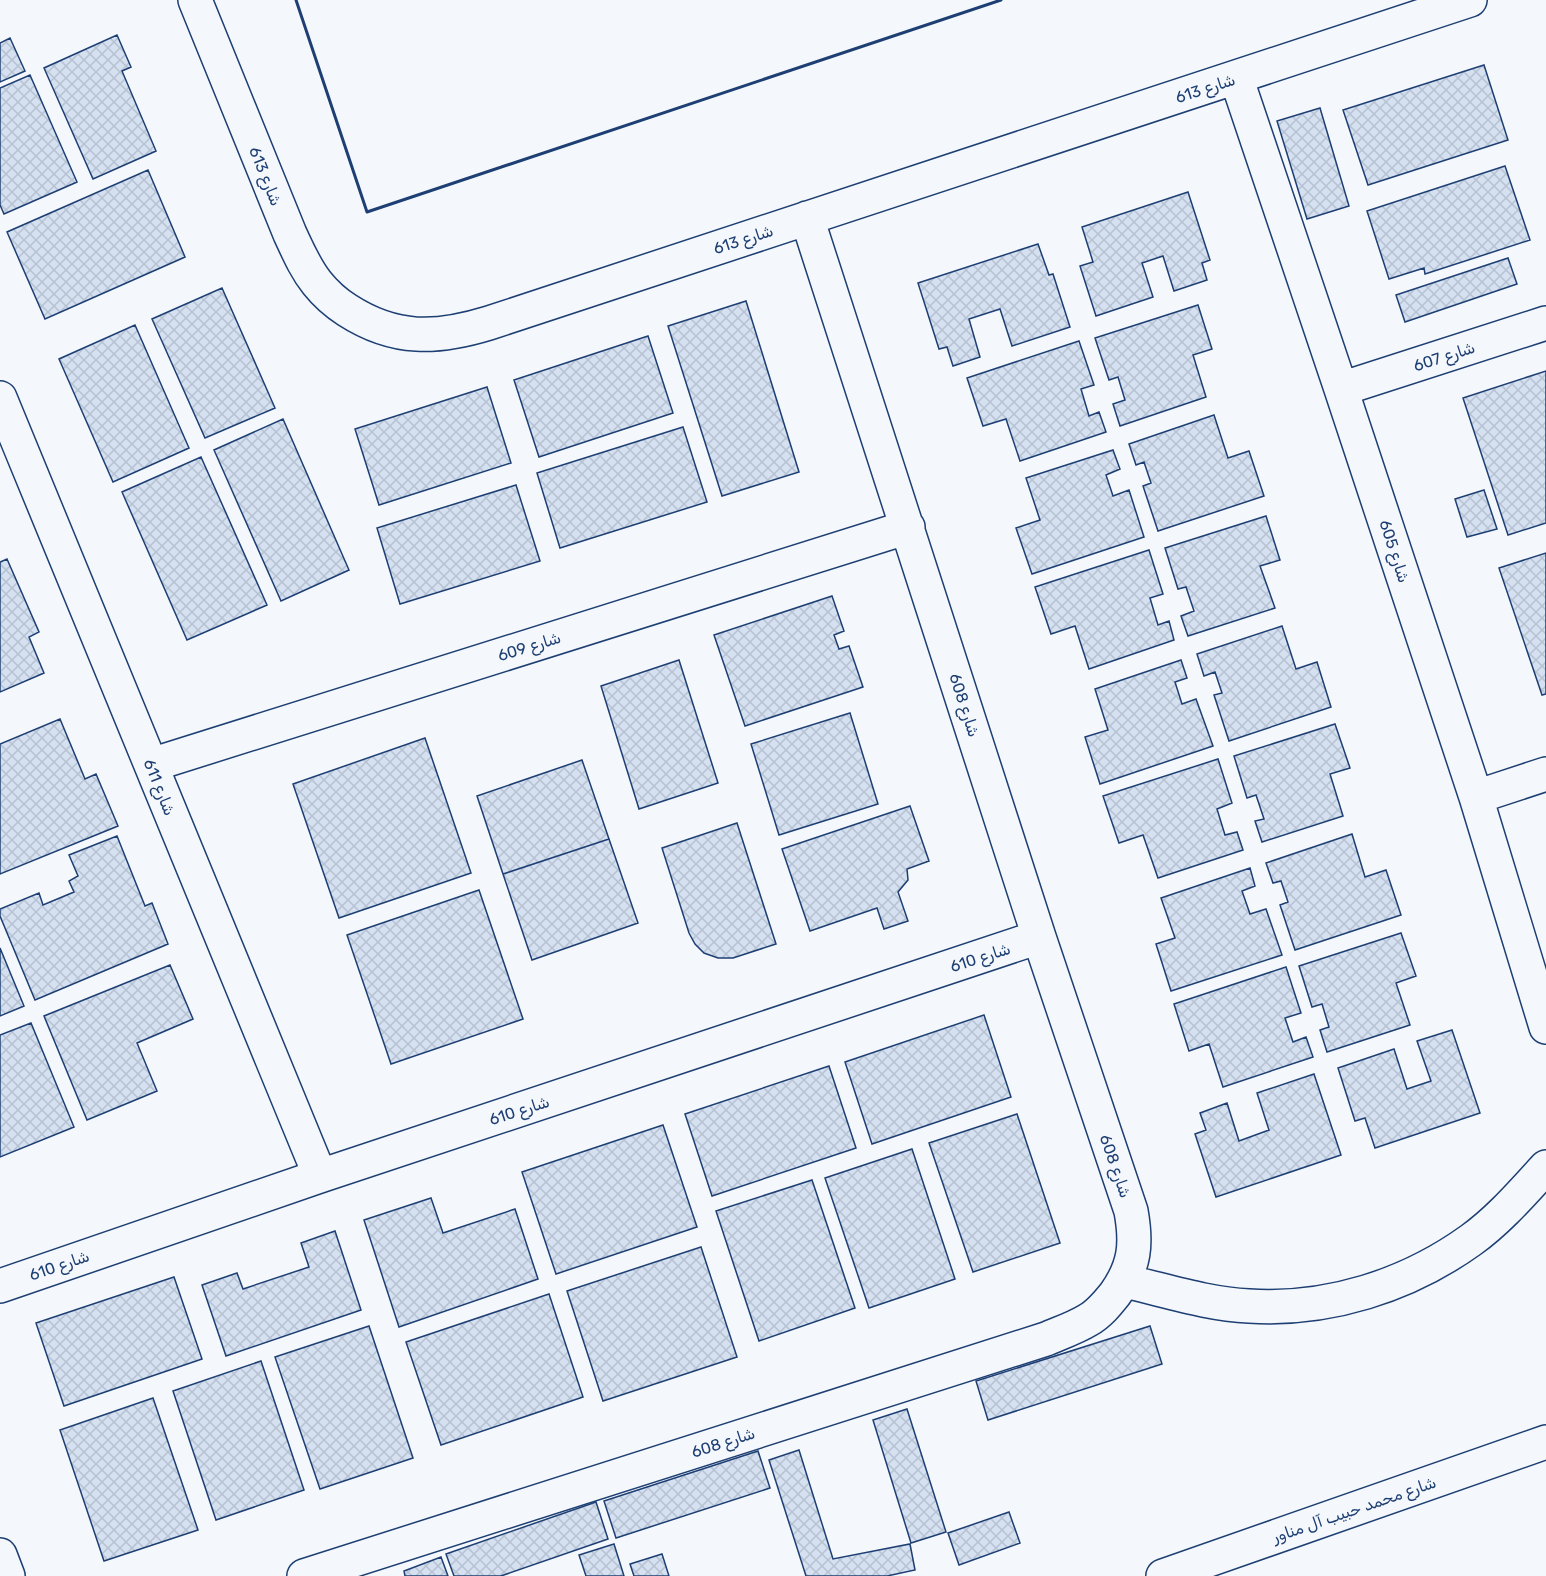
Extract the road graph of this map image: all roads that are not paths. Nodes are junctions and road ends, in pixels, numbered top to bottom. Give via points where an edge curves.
1 (195, 0) edge
2 (1470, 0) edge
3 (1236, 77) junction
4 (807, 218) junction
5 (1546, 323) edge
6 (1341, 389) junction
7 (0, 398) edge
8 (908, 527) junction
9 (151, 765) junction
10 (1546, 774) edge
11 (1476, 797) junction
12 (1039, 937) junction
13 (1546, 1027) edge
14 (1546, 1167) edge
15 (320, 1176) junction
16 (1124, 1281) junction
17 (0, 1286) edge
18 (1546, 1442) edge
19 (0, 1555) edge
20 (8, 1576) edge
21 (304, 1576) edge
22 (1163, 1576) edge

1 - 4 street, شارع 613 via 302,261 338,304 362,320 386,329 421,335 464,331
2 - 3 street, شارع 613
3 - 4 street, شارع 613
3 - 6 street, شارع 605
4 - 8 street, شارع 608
5 - 6 street, شارع 607
6 - 11 street, شارع 605
7 - 9 street, شارع 611
8 - 9 street, شارع 609
8 - 12 street, شارع 608
9 - 15 street, شارع 611
10 - 11 street
11 - 13 street, شارع 605
12 - 15 street, شارع 610
12 - 16 street, شارع 608 via 1131,1211 1134,1249
14 - 16 street via 1472,1240 1428,1267 1379,1289 1329,1302 1248,1306
15 - 17 street, شارع 610
16 - 21 street, شارع 608 via 1107,1305 1089,1320 1046,1339
18 - 22 street, شارع محمد حبيب آل مناور
19 - 20 street

